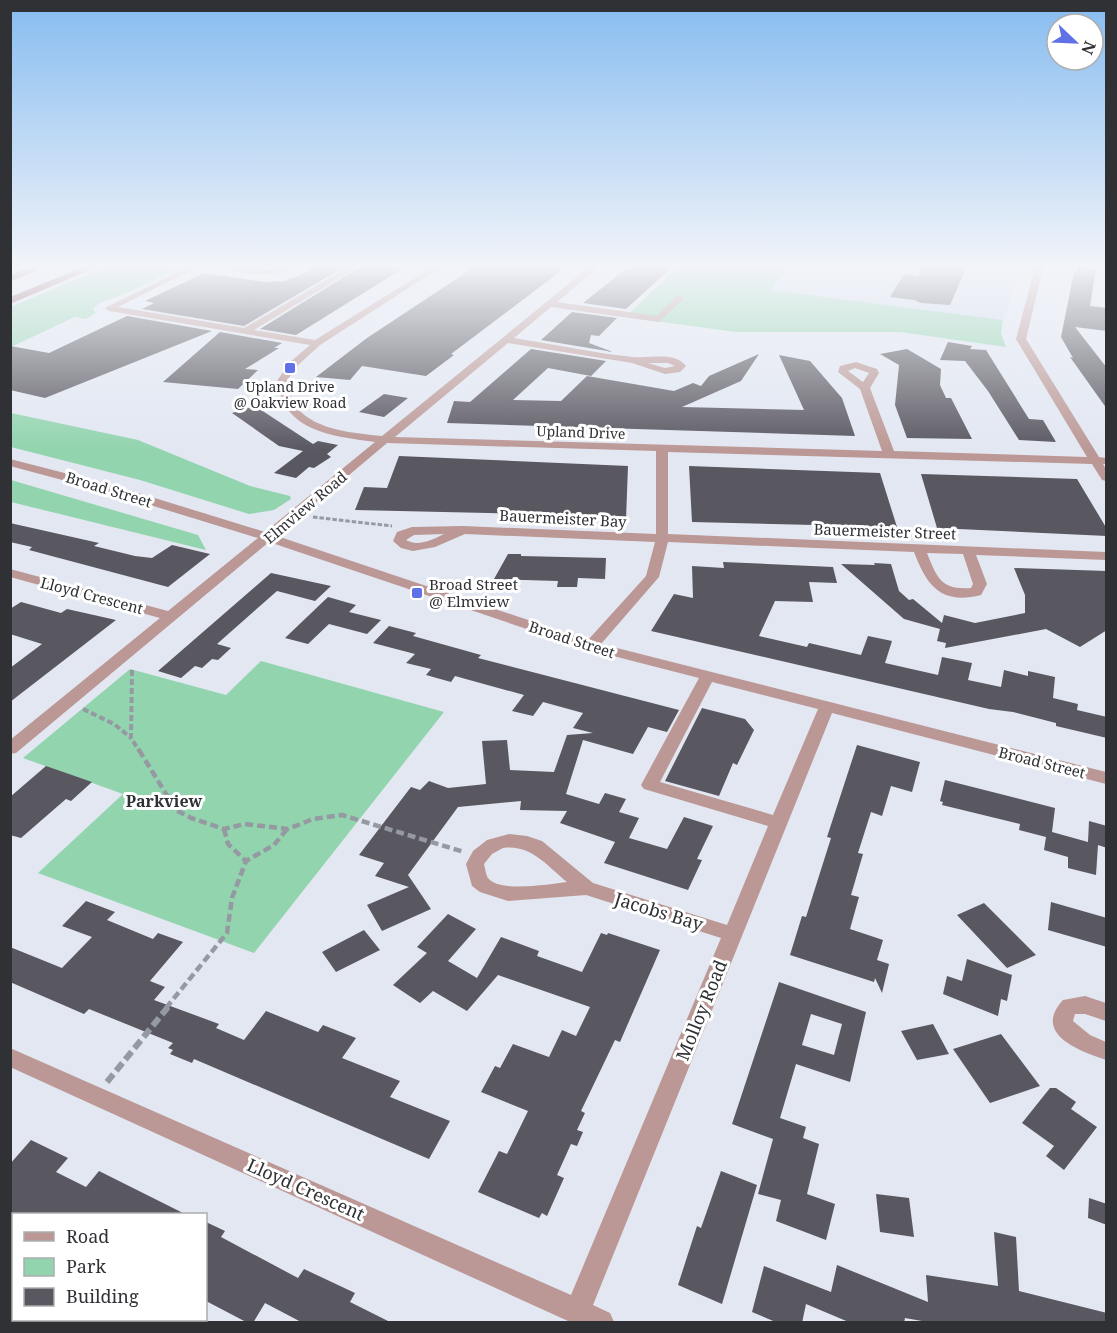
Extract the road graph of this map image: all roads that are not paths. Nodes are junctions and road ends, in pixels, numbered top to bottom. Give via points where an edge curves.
1 (217, 326) edge
2 (253, 326) edge
3 (345, 326) edge
4 (523, 326) edge
5 (1024, 326) edge
6 (245, 331) junction
7 (507, 340) junction
8 (317, 344) junction
9 (634, 360) dead end
10 (865, 388) dead end
11 (386, 440) junction
12 (662, 450) junction
13 (889, 454) junction
14 (1094, 460) junction
15 (1107, 461) edge
16 (10, 462) edge
17 (1107, 478) edge
18 (407, 533) road end
19 (268, 537) junction
20 (662, 540) junction
21 (919, 549) junction
22 (968, 551) junction
23 (1107, 556) edge
24 (10, 573) edge
25 (173, 617) junction
26 (591, 646) junction
27 (707, 677) junction
28 (826, 708) junction
29 (10, 748) edge
30 (1107, 778) edge
31 (778, 823) junction
32 (586, 888) junction
33 (732, 934) junction
34 (1107, 1012) edge
35 (1107, 1051) edge
36 (10, 1057) edge
37 (577, 1312) junction
38 (601, 1323) edge

1 - 6 street
2 - 6 street
3 - 8 street, Upland Drive
4 - 7 street, Elmview Road
5 - 14 street via 1021,339
6 - 8 street
7 - 9 street
7 - 11 street, Elmview Road
8 - 11 street, Upland Drive via 292,365 282,381 294,411 313,424 340,434
10 - 13 street
11 - 12 street, Upland Drive
11 - 19 street, Elmview Road
12 - 13 street, Upland Drive
12 - 20 street
13 - 14 street, Upland Drive
14 - 15 street, Upland Drive
14 - 17 street
16 - 19 street, Broad Street
18 - 20 street, Bauermeister Bay via 463,530
19 - 25 street, Elmview Road
19 - 26 street, Broad Street
20 - 21 street, Bauermeister Street
20 - 26 street via 652,577
21 - 22 street, Bauermeister Street
21 - 22 street via 932,582 942,590 958,594 976,592 981,584
22 - 23 street, Bauermeister Street
24 - 25 street, Lloyd Crescent
25 - 29 street, Elmview Road
26 - 27 street, Broad Street
27 - 28 street, Broad Street
27 - 31 street via 650,785
28 - 30 street, Broad Street
28 - 31 street, Molloy Road
31 - 33 street, Molloy Road
32 - 32 street, Jacobs Bay via 526,842 494,844 475,864 479,881 496,892
32 - 33 street, Jacobs Bay
33 - 37 street, Molloy Road
34 - 35 street via 1085,1005 1070,1006 1063,1014 1062,1024 1071,1036
36 - 37 street, Lloyd Crescent
37 - 38 street, Lloyd Crescent

